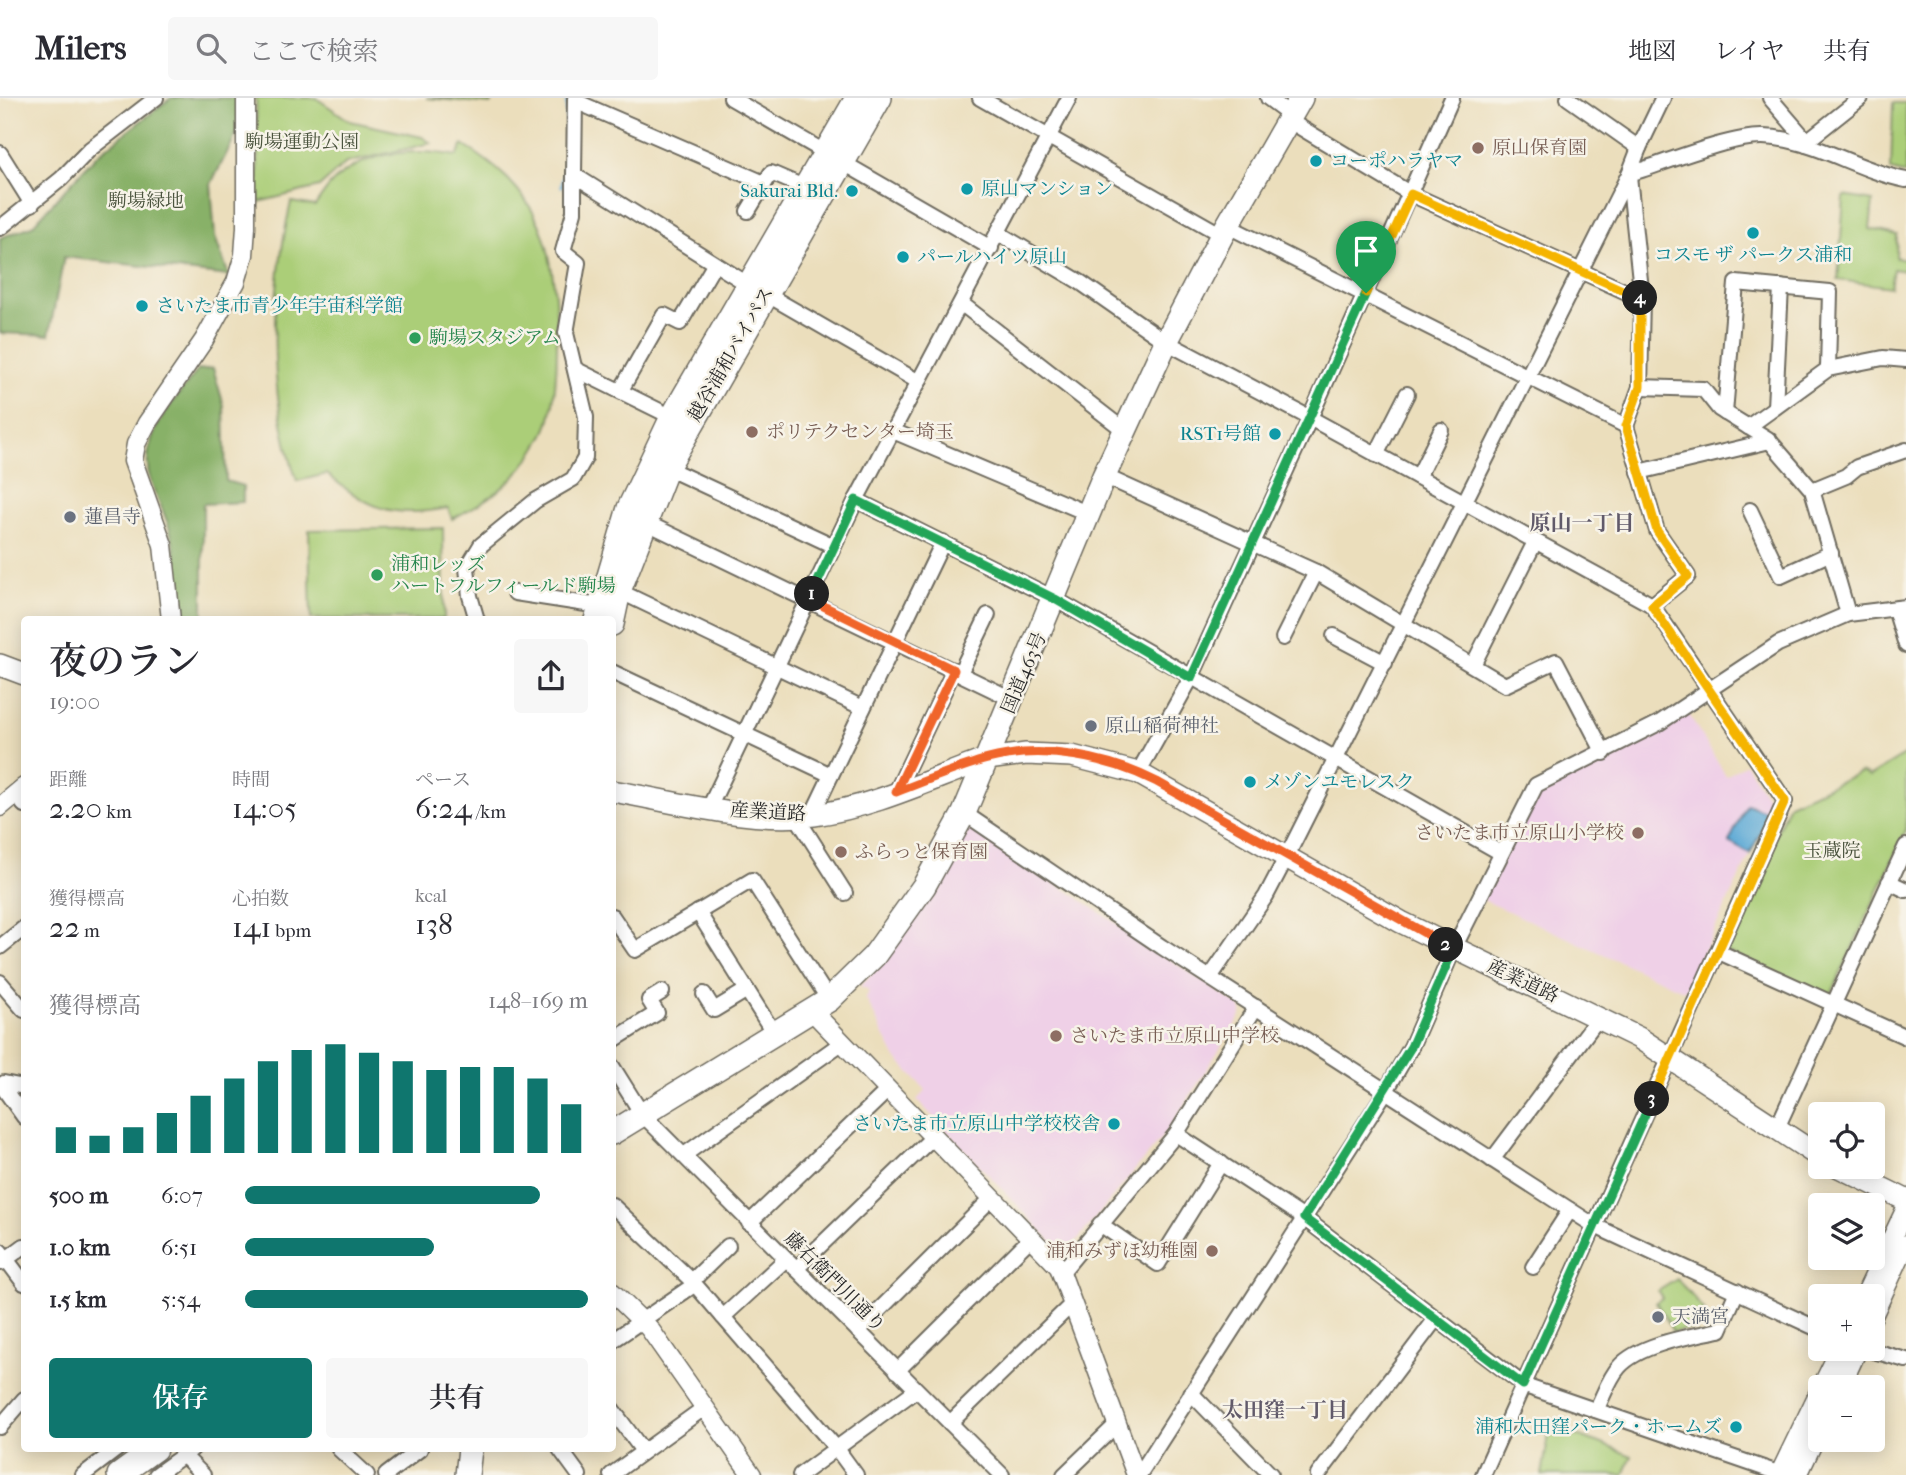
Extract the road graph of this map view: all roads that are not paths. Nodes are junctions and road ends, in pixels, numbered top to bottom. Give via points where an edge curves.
1 (156, 98) edge
2 (246, 98) edge
3 (731, 98) edge
4 (857, 98) edge
5 (880, 98) edge
6 (980, 98) edge
7 (1069, 98) edge
8 (1268, 98) edge
9 (1452, 98) edge
10 (1568, 98) edge
11 (1663, 98) edge
12 (1861, 98) edge
13 (575, 99) edge
14 (1772, 99) edge
15 (1293, 111) edge
16 (1049, 137) junction
17 (1806, 143) junction
18 (1639, 148) junction
19 (0, 153) edge
20 (834, 159) junction
21 (1629, 174) junction
22 (574, 175) junction
23 (1906, 180) edge
24 (764, 183) junction
25 (806, 188) junction
26 (1411, 194) junction
27 (32, 204) junction
28 (748, 211) dead end
29 (0, 228) edge
30 (1225, 230) junction
31 (998, 233) junction
32 (990, 248) junction
33 (714, 265) junction
34 (1581, 270) junction
35 (1781, 288) junction
36 (758, 289) junction
37 (1366, 293) junction
38 (1642, 299) junction
39 (962, 304) junction
40 (1166, 342) junction
41 (1906, 360) edge
42 (575, 369) junction
43 (1828, 369) junction
44 (1530, 376) junction
45 (919, 382) junction
46 (1640, 387) junction
47 (621, 390) junction
48 (1407, 394) dead end
49 (1775, 407) junction
50 (1725, 413) junction
51 (672, 417) junction
52 (1310, 418) junction
53 (1626, 426) junction
54 (1748, 427) junction
55 (893, 430) junction
56 (1124, 430) junction
57 (1441, 430) dead end
58 (1770, 441) junction
59 (1906, 450) edge
60 (1376, 454) junction
61 (667, 468) junction
62 (1639, 472) junction
63 (1104, 476) junction
64 (1418, 477) junction
65 (1812, 491) junction
66 (856, 500) junction
67 (1466, 502) junction
68 (1750, 510) dead end
69 (1089, 514) junction
70 (645, 522) junction
71 (943, 542) junction
72 (1535, 542) junction
73 (1255, 543) junction
74 (834, 546) junction
75 (1831, 553) junction
76 (1316, 572) junction
77 (620, 591) junction
78 (515, 593) dead end
79 (809, 599) junction
80 (1055, 599) junction
81 (1652, 606) junction
82 (1900, 608) edge
83 (1849, 614) junction
84 (988, 615) dead end
85 (171, 616) edge
86 (476, 616) edge
87 (599, 616) edge
88 (603, 616) edge
89 (604, 616) edge
90 (1405, 623) junction
91 (1334, 636) dead end
92 (1283, 638) dead end
93 (896, 641) junction
94 (1906, 645) edge
95 (1385, 663) junction
96 (778, 664) junction
97 (0, 665) edge
98 (1473, 665) junction
99 (957, 671) junction
100 (21, 673) edge
101 (616, 674) edge
102 (1191, 678) junction
103 (1713, 691) junction
104 (1014, 700) junction
105 (863, 708) junction
106 (744, 735) junction
107 (1604, 753) junction
108 (987, 759) junction
109 (1335, 761) junction
110 (1138, 773) junction
111 (831, 775) junction
112 (616, 792) edge
113 (896, 792) junction
114 (21, 796) edge
115 (0, 807) edge
116 (709, 808) junction
117 (964, 813) junction
118 (804, 815) junction
119 (1906, 846) edge
120 (1501, 853) junction
121 (1287, 856) junction
122 (1889, 882) junction
123 (1906, 890) edge
124 (845, 893) dead end
125 (698, 912) junction
126 (616, 922) edge
127 (21, 930) edge
128 (0, 947) edge
129 (1454, 948) junction
130 (1719, 952) junction
131 (1212, 976) junction
132 (0, 982) edge
133 (747, 990) junction
134 (662, 992) dead end
135 (704, 994) dead end
136 (21, 1006) edge
137 (821, 1006) junction
138 (1836, 1006) junction
139 (1256, 1007) junction
140 (1599, 1017) junction
141 (775, 1035) junction
142 (1906, 1037) edge
143 (616, 1039) edge
144 (843, 1042) junction
145 (1671, 1057) junction
146 (616, 1072) edge
147 (21, 1086) edge
148 (888, 1090) junction
149 (1386, 1091) junction
150 (21, 1113) edge
151 (642, 1114) junction
152 (1777, 1128) junction
153 (616, 1130) edge
154 (1176, 1134) junction
155 (933, 1137) junction
156 (1808, 1149) edge
157 (684, 1155) junction
158 (1492, 1160) junction
159 (1221, 1163) junction
160 (1863, 1179) edge
161 (992, 1198) junction
162 (1906, 1200) edge
163 (1906, 1208) edge
164 (616, 1209) edge
165 (1570, 1210) junction
166 (1304, 1218) junction
167 (749, 1223) junction
168 (1100, 1224) junction
169 (1595, 1226) junction
170 (1031, 1238) junction
171 (1906, 1244) edge
172 (729, 1246) dead end
173 (21, 1248) edge
174 (2, 1258) edge
175 (791, 1264) junction
176 (1533, 1267) dead end
177 (1061, 1273) junction
178 (21, 1280) edge
179 (692, 1281) junction
180 (1870, 1284) edge
181 (1885, 1290) edge
182 (1737, 1291) junction
183 (616, 1296) edge
184 (1072, 1304) junction
185 (723, 1317) junction
186 (1435, 1320) junction
187 (642, 1321) junction
188 (1808, 1324) edge
189 (858, 1331) junction
190 (616, 1338) edge
191 (1885, 1354) edge
192 (1906, 1360) edge
193 (897, 1371) junction
194 (1523, 1385) junction
195 (916, 1390) junction
196 (1191, 1393) junction
197 (21, 1402) edge
198 (704, 1408) junction
199 (1596, 1410) junction
200 (616, 1414) edge
201 (1808, 1420) edge
202 (950, 1423) junction
203 (1117, 1424) junction
204 (0, 1427) edge
205 (1808, 1444) edge
206 (837, 1448) junction
207 (643, 1451) junction
208 (113, 1452) edge
209 (151, 1452) edge
210 (188, 1452) edge
211 (342, 1452) edge
212 (416, 1452) edge
213 (470, 1452) edge
214 (562, 1452) edge
215 (82, 1475) edge
216 (120, 1475) edge
217 (156, 1475) edge
218 (203, 1475) edge
219 (367, 1475) edge
220 (386, 1475) edge
221 (467, 1475) edge
222 (579, 1475) edge
223 (611, 1475) edge
224 (752, 1475) edge
225 (800, 1475) edge
226 (856, 1475) edge
227 (1002, 1475) edge
228 (1064, 1475) edge
229 (1138, 1475) edge
230 (1272, 1475) edge
231 (1318, 1475) edge
232 (1483, 1475) edge
233 (1785, 1475) edge

1 - 27 street via 90,149
2 - 85 street via 246,227 236,282 204,340 147,423 132,461 163,545
3 - 20 street
4 - 20 highway, 越谷浦和バイパス
5 - 20 highway, 越谷浦和バイパス
6 - 16 street
7 - 16 street
8 - 15 street
9 - 26 street
10 - 18 street
11 - 18 street
12 - 17 street
13 - 22 street
13 - 24 street
14 - 17 street
15 - 26 street
15 - 30 highway, 国道463号
16 - 30 street
16 - 31 street
17 - 21 street via 1762,137
17 - 23 street via 1881,175
18 - 21 street
19 - 27 street
20 - 25 highway, 越谷浦和バイパス
20 - 32 street
20 - 36 highway, 越谷浦和バイパス
21 - 34 street
21 - 38 street
22 - 33 street
22 - 42 street via 575,212 563,251 578,263 566,333
24 - 25 street via 771,173
24 - 28 street
25 - 36 highway, 越谷浦和バイパス
26 - 34 street
26 - 37 street
27 - 29 street
30 - 37 street
30 - 40 highway, 国道463号
31 - 32 street
31 - 40 street via 1080,282
32 - 39 street
33 - 36 street
33 - 47 street via 680,323 664,315
34 - 38 street
34 - 44 street
35 - 43 street via 1830,292
35 - 49 street
35 - 50 street via 1736,283
36 - 45 street
36 - 51 highway, 越谷浦和バイパス
36 - 61 highway, 越谷浦和バイパス
37 - 44 street
37 - 52 street
38 - 46 street
39 - 45 street
39 - 56 street
40 - 52 street
40 - 56 highway, 国道463号
41 - 43 street via 1883,358
42 - 47 street
42 - 86 street via 586,417 585,458 573,479 535,501 481,545 467,568
43 - 49 street
44 - 53 street
44 - 67 street
45 - 55 street
46 - 50 street via 1703,389
46 - 53 street
47 - 51 street
48 - 60 street
49 - 54 street
50 - 54 street
51 - 88 highway, 越谷浦和バイパス via 628,508
52 - 60 street
52 - 73 street
53 - 62 street
54 - 58 street
55 - 66 street
55 - 69 street
56 - 63 highway, 国道463号
57 - 64 street
58 - 62 street
58 - 65 street
59 - 65 street via 1857,467
60 - 64 street
61 - 70 highway, 越谷浦和バイパス
61 - 74 street
62 - 81 street via 1657,531 1688,576
63 - 69 highway, 国道463号
63 - 73 street
64 - 67 street
65 - 75 street
66 - 71 street
66 - 74 street
67 - 72 street
67 - 90 street
68 - 75 street via 1780,576
69 - 80 highway, 国道463号
70 - 77 highway, 越谷浦和バイパス
70 - 79 street
71 - 80 street
71 - 93 street
72 - 81 street
72 - 98 street
73 - 76 street
73 - 102 street
74 - 79 street
75 - 83 street
76 - 90 street
76 - 92 street
77 - 89 highway, 越谷浦和バイパス
77 - 96 street
78 - 87 street
79 - 93 street
79 - 96 street
80 - 102 street
80 - 104 highway, 国道463号
81 - 103 street
82 - 83 street
82 - 94 street
83 - 103 street via 1777,644
84 - 99 street
90 - 95 street
90 - 98 street
91 - 95 street
93 - 99 street
93 - 105 street
95 - 109 street
96 - 105 street
96 - 106 street
97 - 100 main road
98 - 107 street via 1505,685 1556,661
99 - 104 street
99 - 113 street
101 - 106 street
102 - 109 street
102 - 110 street
103 - 107 street
103 - 130 street via 1785,801
104 - 108 highway, 国道463号
105 - 111 street
106 - 111 street
106 - 116 street
107 - 120 street via 1536,785
108 - 110 main road, 産業道路 via 1072,755
108 - 113 main road, 産業道路
108 - 117 highway, 国道463号
109 - 120 street
109 - 121 street
110 - 121 main road, 産業道路
111 - 118 street
112 - 116 main road, 産業道路
113 - 118 main road, 産業道路 via 859,805
114 - 115 street
116 - 118 main road, 産業道路
117 - 131 street
117 - 137 highway, 国道463号 via 897,925 874,956
118 - 124 street
119 - 122 street
120 - 129 street
121 - 129 main road, 産業道路
121 - 131 street
122 - 123 street
122 - 138 street
125 - 126 street via 635,950
125 - 133 street
125 - 137 street via 752,880
127 - 128 street
129 - 140 main road, 産業道路
129 - 149 street via 1411,1047
130 - 138 street
130 - 145 street
131 - 139 street
132 - 136 street
133 - 135 street via 714,1010
133 - 141 street
134 - 143 street via 649,1000 657,1013
137 - 141 highway, 国道463号
137 - 144 street
138 - 142 street
138 - 152 street
139 - 149 street
139 - 154 street
140 - 145 main road, 産業道路
140 - 158 street
141 - 151 highway, 国道463号
144 - 148 street
144 - 157 street
145 - 152 main road, 産業道路
145 - 169 street
146 - 151 street, 藤右衛門川通り
147 - 150 street via 5,1083 4,1089
148 - 155 street
148 - 167 street
149 - 158 street
149 - 166 street
151 - 153 highway, 国道463号
151 - 157 street, 藤右衛門川通り
152 - 156 main road, 産業道路
154 - 159 street
154 - 168 street
155 - 161 street
155 - 175 street
157 - 167 street, 藤右衛門川通り
158 - 165 street
159 - 166 street
159 - 168 street via 1158,1264
160 - 162 main road
161 - 170 street
161 - 189 street
163 - 180 street
164 - 179 street
165 - 169 street
165 - 176 street
166 - 186 street
166 - 196 street
167 - 175 street, 藤右衛門川通り
168 - 177 street
169 - 182 street
169 - 194 street
170 - 177 street
170 - 193 street
171 - 181 street
172 - 179 street
173 - 174 street
174 - 178 street
175 - 185 street
175 - 189 street, 藤右衛門川通り
177 - 184 street
179 - 185 street
179 - 187 street via 691,1287
182 - 188 street
182 - 199 street via 1720,1331 1636,1354 1619,1367
183 - 187 street
184 - 202 street
184 - 203 street
185 - 206 street
186 - 194 street
186 - 231 street
187 - 190 street
187 - 198 street
189 - 193 street, 藤右衛門川通り
191 - 192 street
193 - 195 street, 藤右衛門川通り
194 - 199 street
194 - 232 street
195 - 202 street, 藤右衛門川通り
195 - 206 street
196 - 229 street
196 - 230 street
197 - 204 street
198 - 207 street
198 - 224 street
199 - 233 street
200 - 207 street
201 - 233 street
202 - 227 street, 藤右衛門川通り
203 - 228 street
203 - 229 street
205 - 233 street
206 - 225 street
206 - 226 street
207 - 223 street
208 - 215 street
209 - 216 highway
210 - 217 street
210 - 218 street
211 - 219 street
212 - 220 street
213 - 221 highway
214 - 222 street

